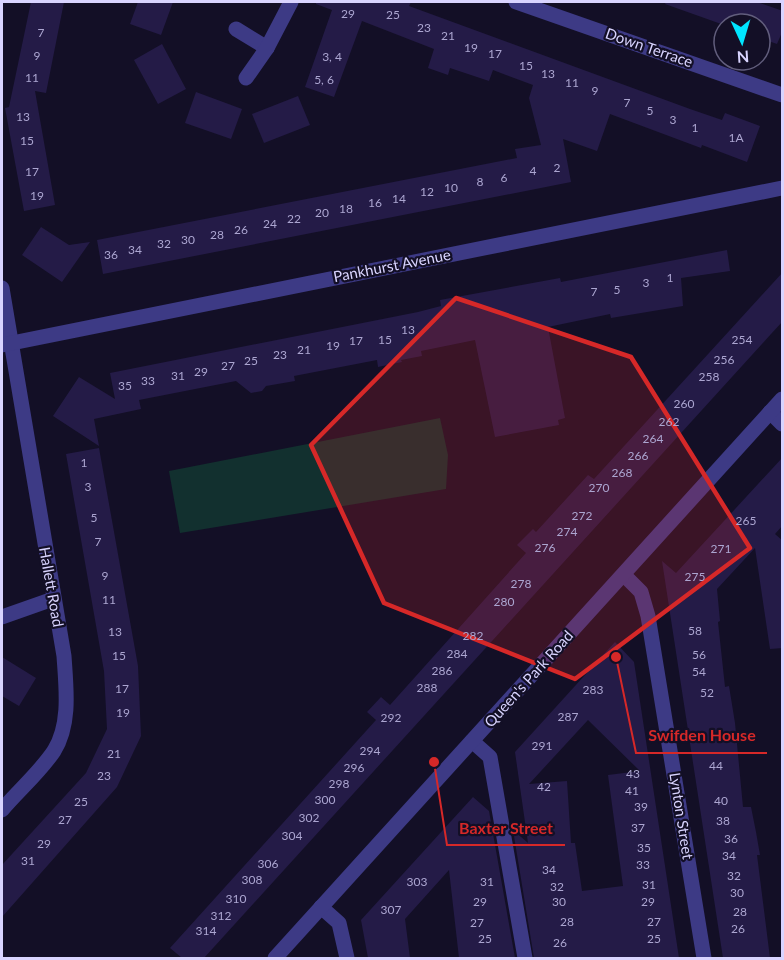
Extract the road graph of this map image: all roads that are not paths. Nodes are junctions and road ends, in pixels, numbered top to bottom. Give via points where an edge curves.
1 (291, 2) edge
2 (516, 2) edge
3 (236, 29) dead end
4 (267, 48) junction
5 (246, 78) dead end
6 (783, 95) edge
7 (783, 188) edge
8 (2, 288) edge
9 (6, 344) edge
10 (783, 399) edge
11 (770, 412) junction
12 (783, 424) edge
13 (624, 575) junction
14 (53, 599) junction
15 (2, 617) edge
16 (472, 741) junction
17 (2, 810) edge
18 (321, 907) junction
19 (275, 958) edge
20 (347, 958) edge
21 (525, 958) edge
22 (704, 958) edge

1 - 4 street
2 - 6 street, Down Terrace
3 - 4 street
4 - 5 street
7 - 9 street, Pankhurst Avenue
8 - 9 street, Hallett Road
9 - 14 street, Hallett Road
10 - 11 street, Queen's Park Road
11 - 12 street
11 - 13 street, Queen's Park Road
13 - 16 street, Queen's Park Road
13 - 22 street, Lynton Street via 641,592 648,616
14 - 15 street
14 - 17 street, Hallett Road via 64,656 67,696 63,726 54,751
16 - 18 street, Queen's Park Road
16 - 21 street via 490,757
18 - 19 street, Queen's Park Road
18 - 20 street via 339,923

